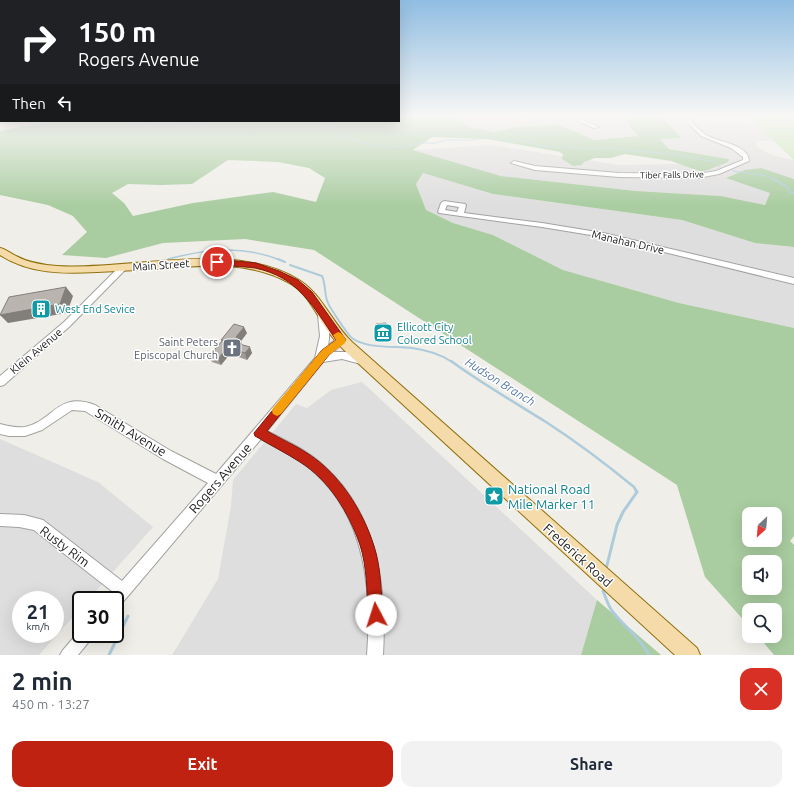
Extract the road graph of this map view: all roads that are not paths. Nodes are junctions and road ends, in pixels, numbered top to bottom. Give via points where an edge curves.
1 (727, 146) edge
2 (514, 163) dead end
3 (460, 214) dead end
4 (0, 251) edge
5 (123, 268) junction
6 (794, 281) edge
7 (318, 307) junction
8 (342, 340) junction
9 (319, 361) junction
10 (364, 362) junction
11 (0, 382) edge
12 (0, 430) edge
13 (259, 433) junction
14 (217, 481) junction
15 (0, 520) edge
16 (114, 591) edge
17 (122, 591) edge
18 (78, 643) edge
19 (68, 655) edge
20 (375, 655) edge
21 (690, 655) edge

1 - 2 street, Tiber Falls Drive via 742,152 746,161 717,173 698,176 619,175 535,168
3 - 6 street, Manahan Drive via 603,235
4 - 5 main road, Main Street via 19,263 46,269 75,271
5 - 7 main road, Main Street via 217,262 256,266 296,282
5 - 11 street, Klein Avenue via 67,324
7 - 8 main road, Main Street
7 - 9 street via 324,331 324,346
8 - 9 street, Rogers Avenue via 329,349
8 - 10 main road, Frederick Road
9 - 10 street via 342,354
9 - 13 street, Rogers Avenue
10 - 21 main road, Frederick Road
12 - 14 street, Smith Avenue via 16,434 25,433 67,407 82,405
13 - 14 street, Rogers Avenue
13 - 20 street via 289,448 320,470 337,488 354,515 367,546 373,579 376,615
14 - 17 street, Rogers Avenue
15 - 16 street, Rusty Rim via 25,520 38,525
18 - 19 street

